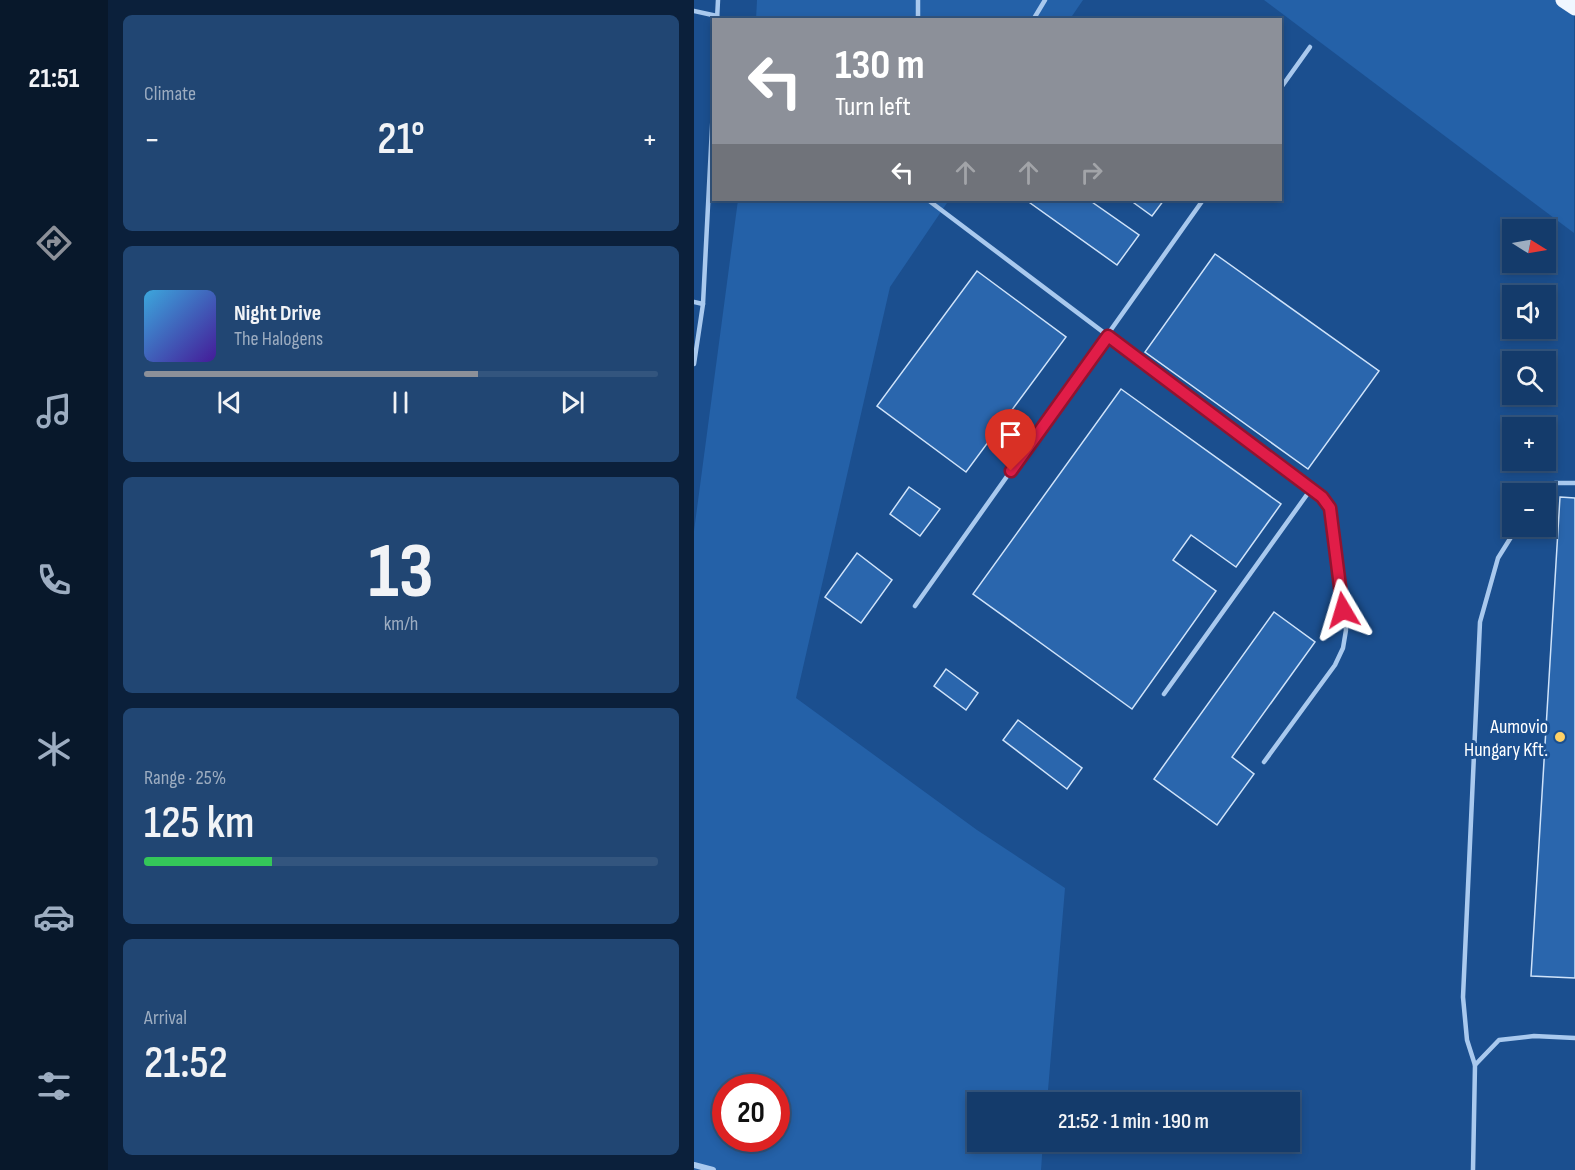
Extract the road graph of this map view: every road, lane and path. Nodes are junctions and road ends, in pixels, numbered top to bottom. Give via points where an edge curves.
1 (718, 0) edge
2 (918, 0) edge
3 (1045, 0) edge
4 (1563, 0) edge
5 (1574, 8) edge
6 (694, 11) edge
7 (717, 18) edge
8 (918, 18) edge
9 (1034, 18) edge
10 (1310, 47) dead end
11 (1282, 85) edge
12 (712, 127) edge
13 (929, 201) edge
14 (1202, 201) edge
15 (694, 302) edge
16 (703, 304) junction
17 (1108, 336) junction
18 (694, 364) edge
19 (1556, 483) edge
20 (1574, 483) edge
21 (1311, 489) junction
22 (1511, 537) edge
23 (915, 606) dead end
24 (1164, 694) dead end
25 (1264, 762) dead end
26 (1574, 1038) edge
27 (1475, 1065) junction
28 (694, 1165) edge
29 (713, 1170) edge
30 (1472, 1170) edge

1 - 7 lane
2 - 8 lane
3 - 9 lane
4 - 5 main road
6 - 7 lane
10 - 11 lane
12 - 16 lane
13 - 17 lane
14 - 17 lane
15 - 16 lane
16 - 18 lane
17 - 21 lane
17 - 23 lane
19 - 20 lane
21 - 24 lane
21 - 25 lane via 1330,508 1345,630 1343,648 1335,665
22 - 27 lane via 1498,558 1480,622 1463,997 1467,1040
26 - 27 lane via 1534,1036 1500,1040
27 - 30 lane
28 - 29 street

